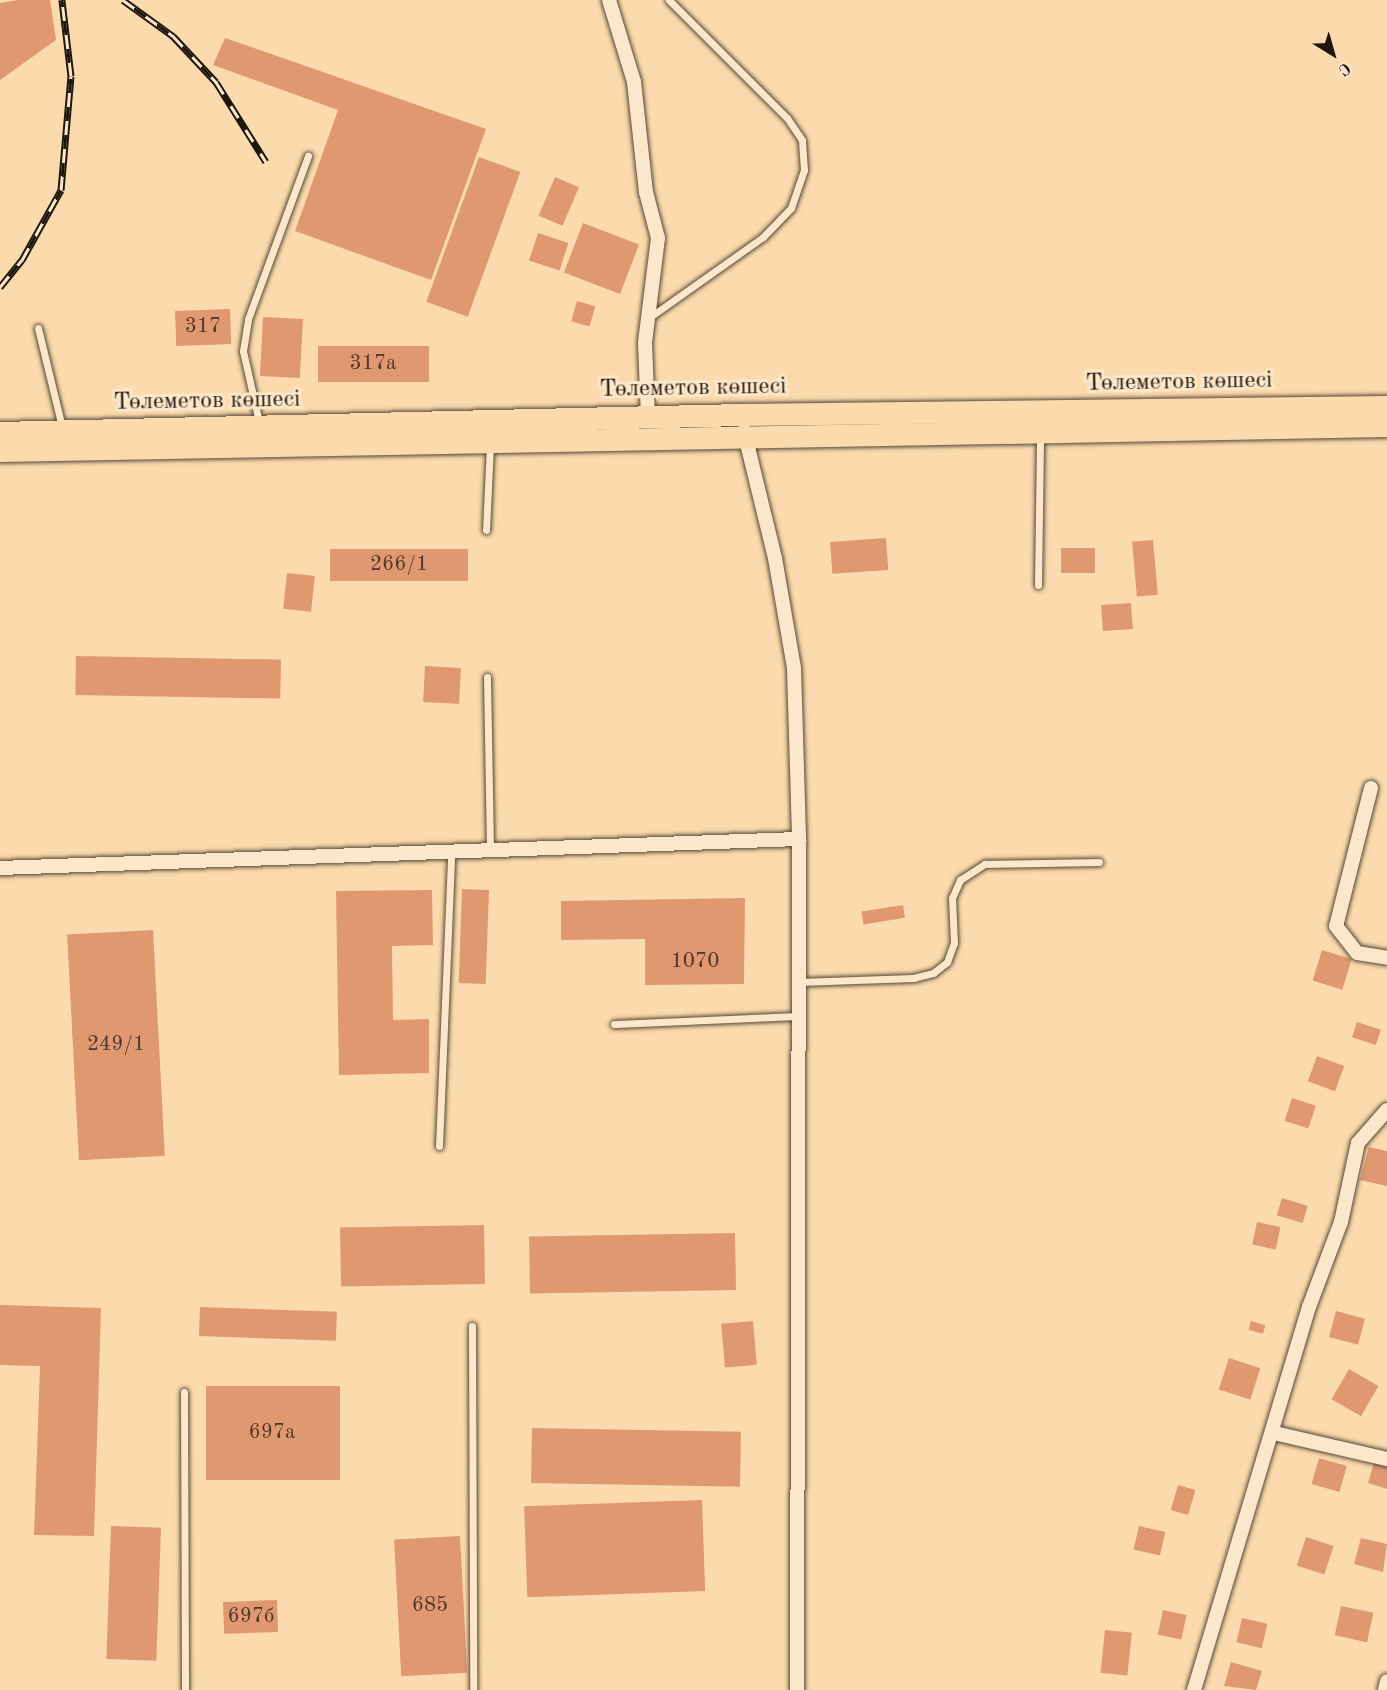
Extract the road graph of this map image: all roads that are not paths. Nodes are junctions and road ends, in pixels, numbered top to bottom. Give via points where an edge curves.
1 (609, 0) edge
2 (669, 0) edge
3 (308, 156) dead end
4 (648, 318) junction
5 (38, 328) dead end
6 (1387, 407) edge
7 (741, 415) junction
8 (648, 417) junction
9 (1387, 426) edge
10 (260, 428) junction
11 (64, 432) junction
12 (1040, 432) junction
13 (0, 433) edge
14 (746, 437) junction
15 (490, 442) junction
16 (0, 451) edge
17 (486, 530) dead end
18 (1038, 585) dead end
19 (487, 677) dead end
20 (1371, 788) dead end
21 (799, 839) junction
22 (490, 854) junction
23 (451, 855) junction
24 (1099, 862) dead end
25 (0, 868) edge
26 (1387, 958) edge
27 (799, 982) junction
28 (799, 1016) junction
29 (614, 1024) dead end
30 (1387, 1110) edge
31 (439, 1146) dead end
32 (472, 1326) dead end
33 (184, 1392) dead end
34 (1274, 1433) junction
35 (1387, 1459) edge
36 (1387, 1681) edge
37 (185, 1690) edge
38 (473, 1690) edge
39 (797, 1690) edge
40 (1194, 1690) edge
41 (1385, 1690) edge

1 - 4 street via 634,82 646,192 658,237
2 - 4 lane via 787,118 802,140 804,170 791,208 763,237
3 - 10 lane via 248,319 243,351
4 - 8 street
5 - 11 lane
6 - 7 main road, Төлеметов көшесі
7 - 8 main road, Төлеметов көшесі
7 - 14 street
8 - 10 main road, Төлеметов көшесі
9 - 12 main road, Төлеметов көшесі
10 - 11 main road, Төлеметов көшесі
11 - 13 main road, Төлеметов көшесі
12 - 14 main road, Төлеметов көшесі
12 - 18 lane
14 - 15 main road, Төлеметов көшесі
14 - 21 street via 775,558 794,668
15 - 16 main road, Төлеметов көшесі
15 - 17 lane
19 - 22 lane
20 - 26 street via 1336,926 1357,953
21 - 22 street
21 - 27 street
22 - 23 street
23 - 25 street
23 - 31 lane
24 - 27 lane via 985,864 960,880 952,898 954,943 947,962 933,973 913,978
27 - 28 street
28 - 29 lane
28 - 39 street
30 - 34 street via 1358,1143 1341,1222 1309,1307
32 - 38 lane
33 - 37 lane
34 - 35 street
34 - 40 street
36 - 41 street

